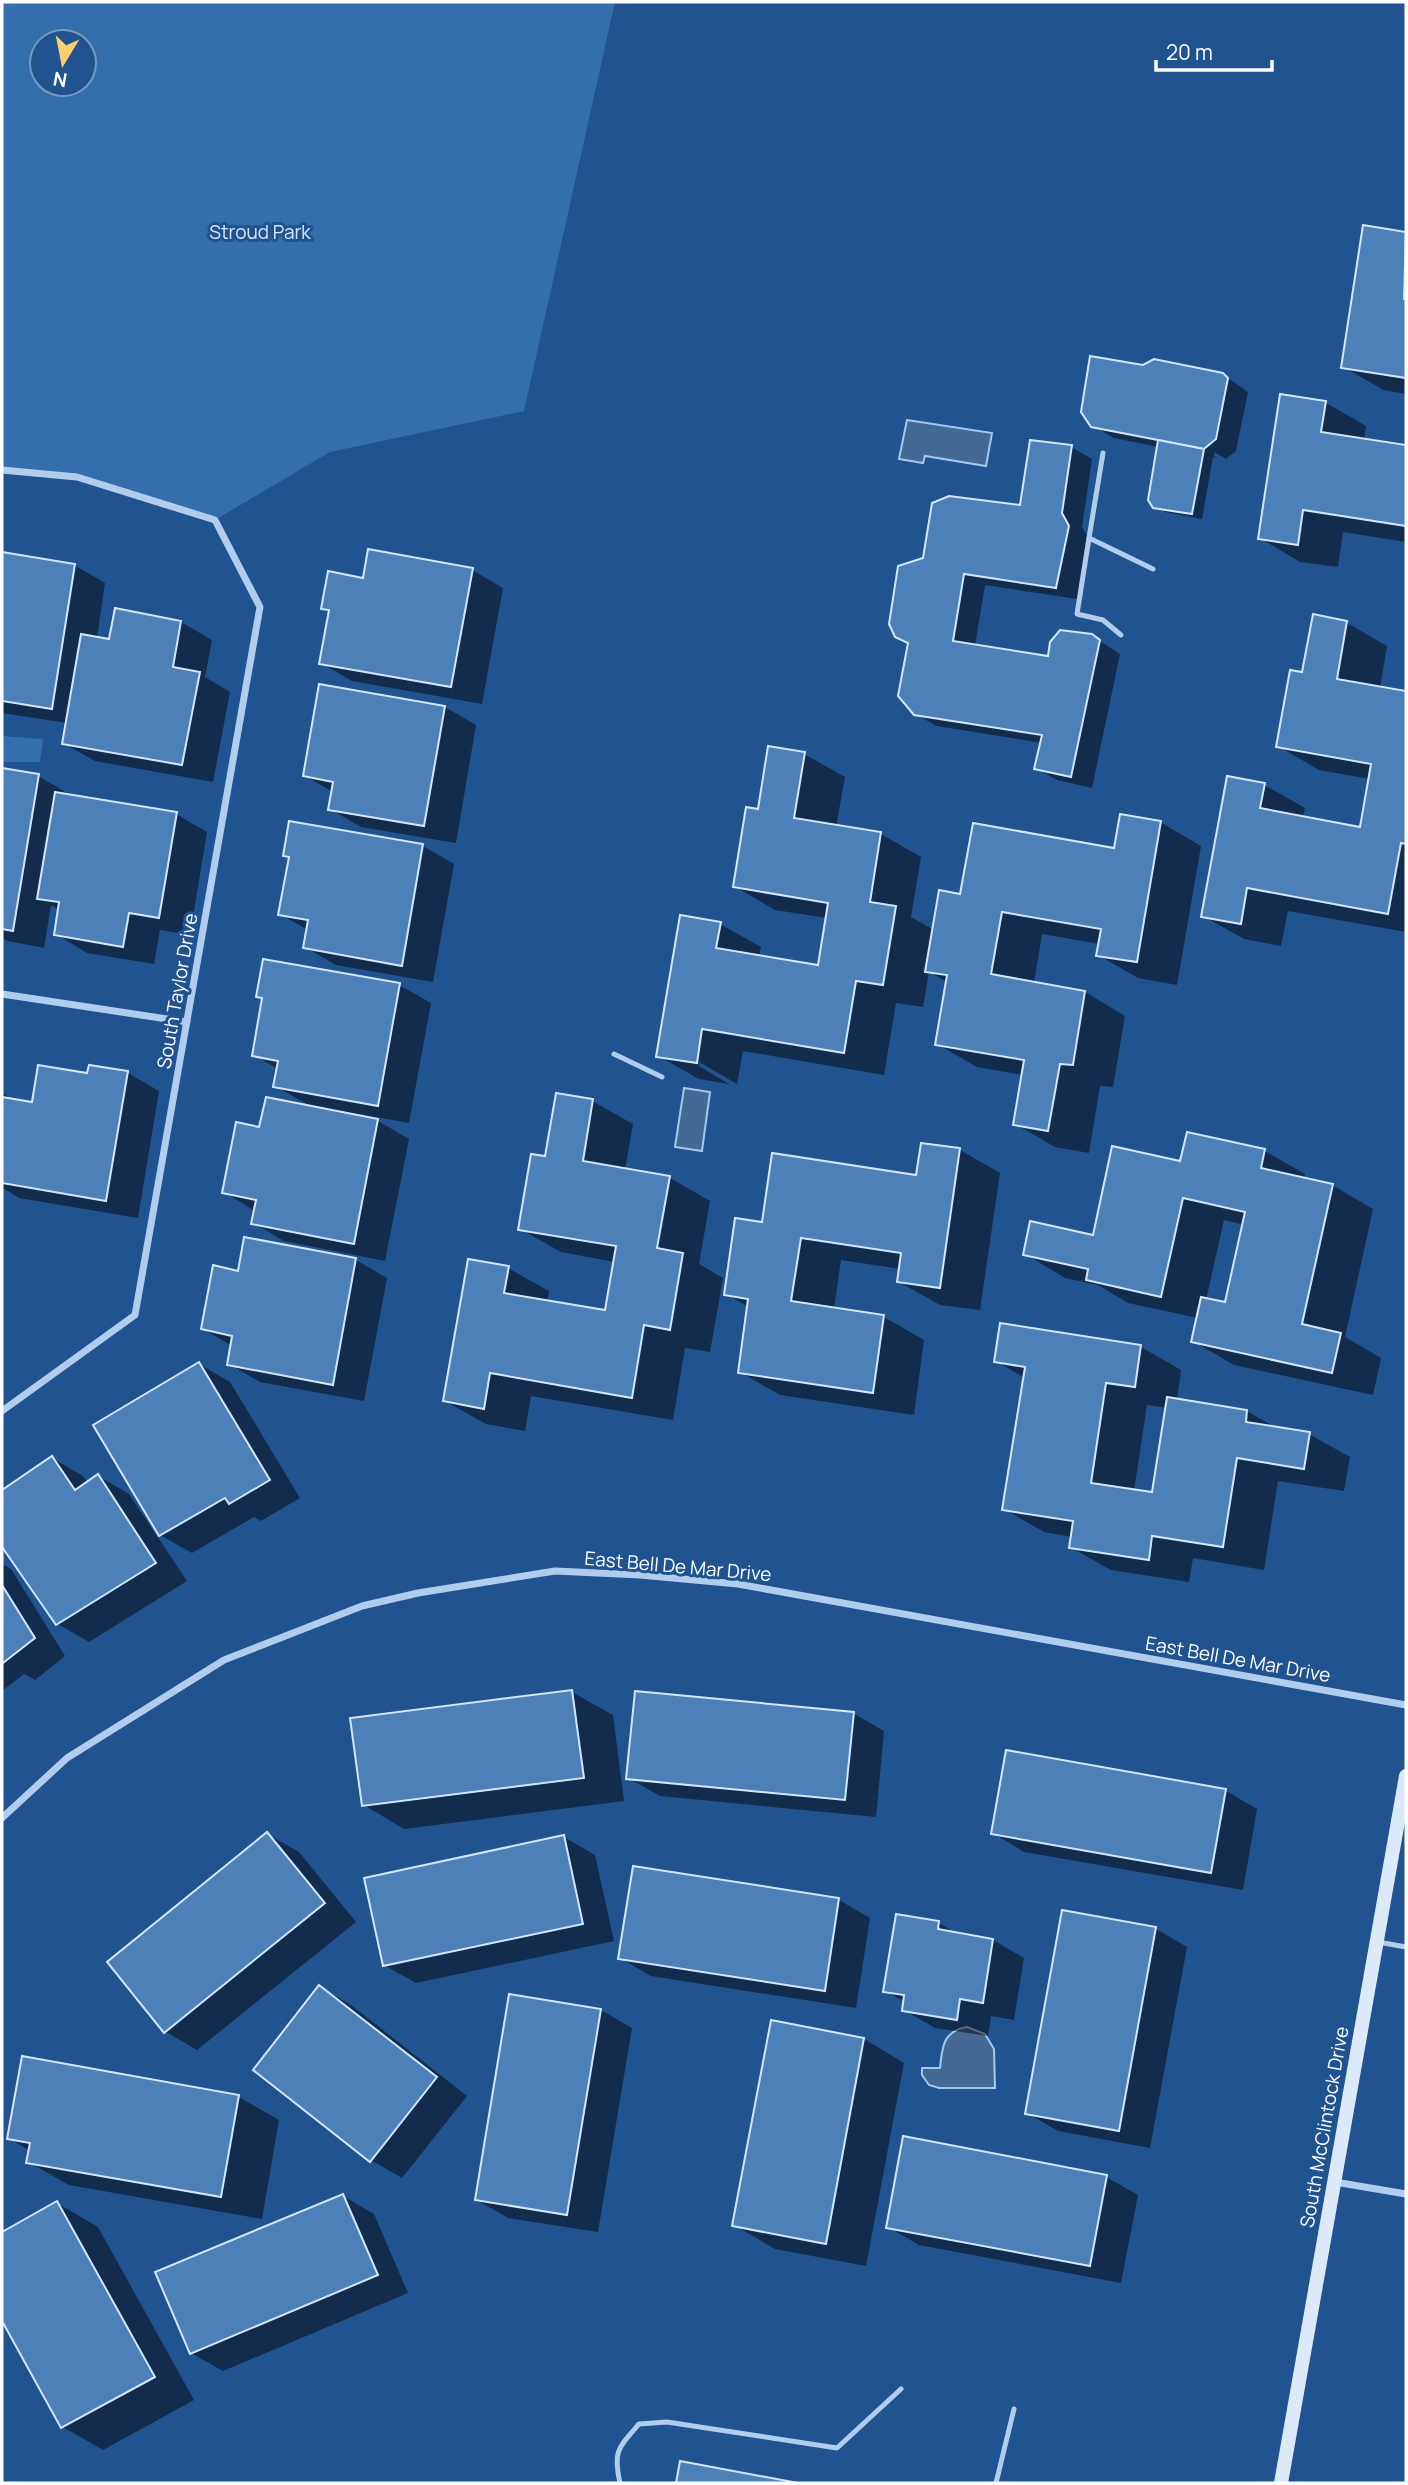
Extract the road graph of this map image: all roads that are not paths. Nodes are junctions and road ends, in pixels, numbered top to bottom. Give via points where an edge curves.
1 (1103, 453) dead end
2 (2, 470) edge
3 (1089, 538) junction
4 (1153, 569) dead end
5 (1121, 635) dead end
6 (2, 994) edge
7 (187, 1022) junction
8 (614, 1054) dead end
9 (662, 1077) dead end
10 (2, 1411) edge
11 (1406, 1705) edge
12 (1406, 1776) edge
13 (2, 1818) edge
14 (1377, 1942) junction
15 (1406, 1947) edge
16 (1334, 2182) junction
17 (1406, 2194) edge
18 (901, 2389) dead end
19 (1014, 2409) dead end
20 (620, 2483) edge
21 (996, 2483) edge
22 (1281, 2483) edge

1 - 3 lane
2 - 7 street, South Taylor Drive via 78,477 215,520 260,607
3 - 4 lane
3 - 5 lane via 1077,614 1103,620
6 - 7 street
7 - 10 street, South Taylor Drive via 135,1315
8 - 9 lane
11 - 13 street, East Bell De Mar Drive via 738,1584 555,1571 362,1606 224,1660 67,1758
12 - 14 main road, South McClintock Drive
14 - 15 lane
14 - 16 main road, South McClintock Drive
16 - 17 street
16 - 22 main road, South McClintock Drive
18 - 20 lane via 836,2448 667,2422 639,2424 615,2460
19 - 21 lane

